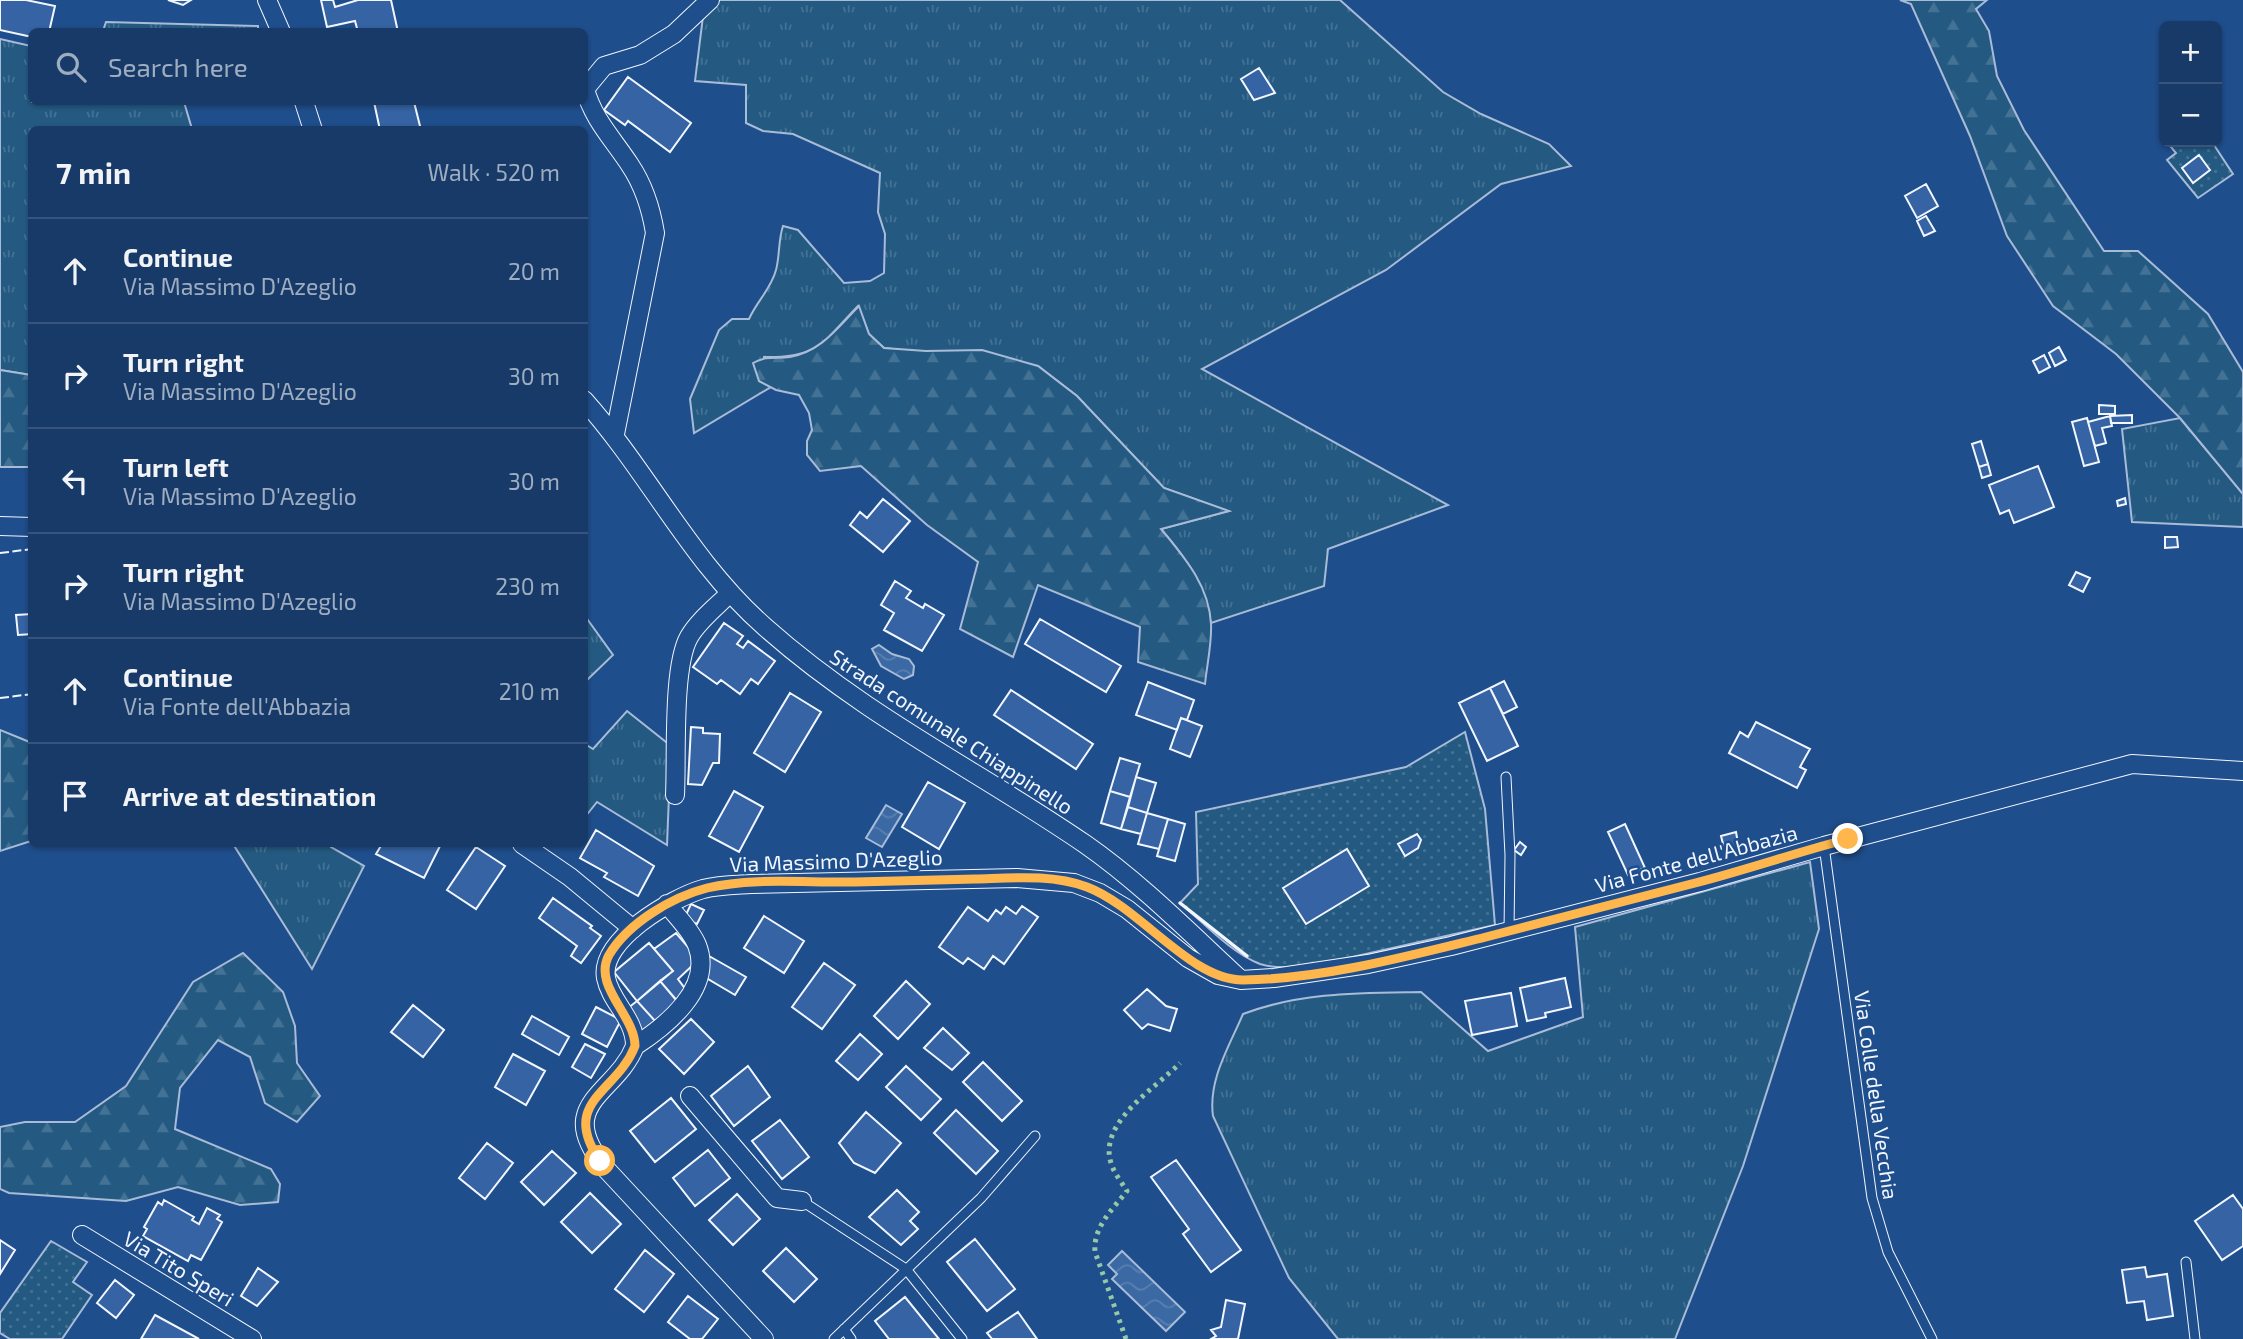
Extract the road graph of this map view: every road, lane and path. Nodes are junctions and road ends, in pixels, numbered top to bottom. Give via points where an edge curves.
1 (267, 0) edge
2 (710, 0) edge
3 (279, 28) edge
4 (588, 85) edge
5 (588, 100) edge
6 (305, 105) edge
7 (312, 126) edge
8 (588, 404) edge
9 (615, 434) junction
10 (0, 526) edge
11 (28, 527) edge
12 (730, 593) junction
13 (2243, 771) edge
14 (1506, 776) dead end
15 (675, 795) dead end
16 (1824, 846) junction
17 (527, 847) edge
18 (667, 904) junction
19 (633, 929) junction
20 (1509, 931) junction
21 (1241, 980) junction
22 (635, 1046) junction
23 (691, 1096) dead end
24 (1035, 1136) dead end
25 (802, 1201) joint
26 (82, 1235) dead end
27 (2186, 1262) dead end
28 (906, 1269) junction
29 (844, 1329) junction
30 (249, 1338) edge
31 (764, 1339) edge
32 (834, 1339) edge
33 (851, 1339) edge
34 (962, 1339) edge
35 (1932, 1339) edge
36 (2195, 1339) edge

1 - 3 street
2 - 4 street via 674,34 639,55 604,66
5 - 9 street via 591,112 632,167 649,202 655,233
6 - 7 street
8 - 9 street, Strada comunale Chiappinello
9 - 12 street, Strada comunale Chiappinello via 674,524
10 - 11 street
12 - 15 street via 694,629 684,647
12 - 21 street, Strada comunale Chiappinello via 792,650 871,710 1085,844
13 - 16 street, Via Fonte dell'Abbazia via 2132,764
14 - 20 lane
16 - 20 street, Via Fonte dell'Abbazia
16 - 35 lane, Via Colle della Vecchia via 1872,1198 1888,1252
17 - 19 street
18 - 19 street, Via Massimo D'Azeglio
18 - 21 street, Via Massimo D'Azeglio via 731,884 1063,881 1100,893 1139,917 1199,966
18 - 22 street via 697,946 698,974 675,1015
19 - 22 street, Via Massimo D'Azeglio via 609,956 605,970 610,990 632,1026
20 - 21 street, Via Fonte dell'Abbazia via 1367,964
22 - 31 street via 587,1112 590,1146
23 - 25 street via 777,1198
24 - 28 lane via 981,1198
25 - 28 lane
26 - 30 street, Via Tito Speri
27 - 36 lane
28 - 29 lane
28 - 34 lane
29 - 32 lane
29 - 33 lane

